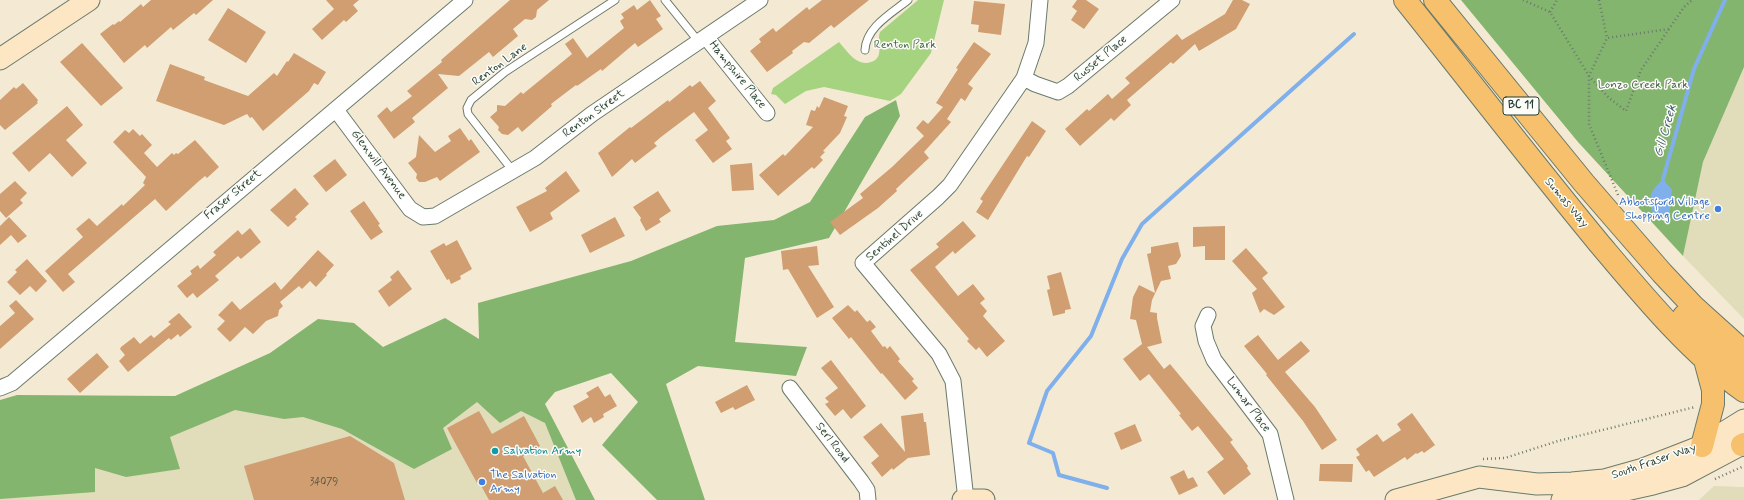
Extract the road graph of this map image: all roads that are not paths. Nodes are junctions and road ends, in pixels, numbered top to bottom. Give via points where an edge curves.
1 (88, 0) edge
2 (465, 0) edge
3 (615, 0) edge
4 (665, 0) edge
5 (760, 0) edge
6 (908, 0) edge
7 (1040, 0) edge
8 (1172, 0) edge
9 (1397, 0) edge
10 (1405, 0) edge
11 (1435, 0) edge
12 (703, 40) junction
13 (1444, 49) junction
14 (865, 50) dead end
15 (0, 59) edge
16 (1024, 78) junction
17 (336, 110) junction
18 (767, 113) dead end
19 (1534, 164) junction
20 (513, 171) junction
21 (423, 217) joint
22 (1208, 315) dead end
23 (1744, 352) edge
24 (1705, 360) junction
25 (1744, 371) edge
26 (0, 388) edge
27 (790, 388) dead end
28 (1744, 391) edge
29 (1744, 420) edge
30 (1743, 444) edge
31 (1702, 446) junction
32 (1602, 491) edge
33 (868, 500) edge
34 (963, 500) edge
35 (966, 500) edge
36 (984, 500) edge
37 (1286, 500) edge
38 (1396, 500) edge
39 (1562, 500) edge
40 (1578, 500) edge

1 - 15 main road
2 - 17 street, Fraser Street
3 - 20 lane, Renton Lane via 505,72 472,100 467,108 468,114
4 - 12 lane
5 - 12 street, Renton Street
6 - 14 lane via 872,30
7 - 16 street, Sentinel Drive via 1036,44
8 - 16 street, Russet Place via 1058,92
9 - 13 highway
10 - 13 highway, Sumas Way / BC 11
11 - 23 highway, BC 11 via 1584,183 1662,273 1694,307
12 - 18 street, Hampshire Place
12 - 20 street, Renton Street via 592,114 535,158
13 - 19 highway, Sumas Way / BC 11
16 - 35 street, Sentinel Drive via 950,185 863,262 939,354 953,381
17 - 21 street, Glenwill Avenue via 410,209
17 - 26 street, Fraser Street via 12,383
19 - 24 highway, Sumas Way / BC 11 via 1637,288
19 - 25 highway via 1705,337
20 - 21 street, Renton Street via 436,216
22 - 37 street, Lumar Place via 1203,326 1214,360 1270,434
24 - 28 highway, Sumas Way / BC 11
24 - 31 highway via 1713,390 1713,404
27 - 33 street, Serl Road via 861,481
29 - 31 main road, South Fraser Way
30 - 32 main road, South Fraser Way via 1682,476
31 - 32 main road, South Fraser Way via 1643,469
32 - 38 main road via 1572,483 1537,484 1479,468
32 - 39 main road, South Fraser Way
32 - 40 main road, South Fraser Way
34 - 35 main road
35 - 36 main road

